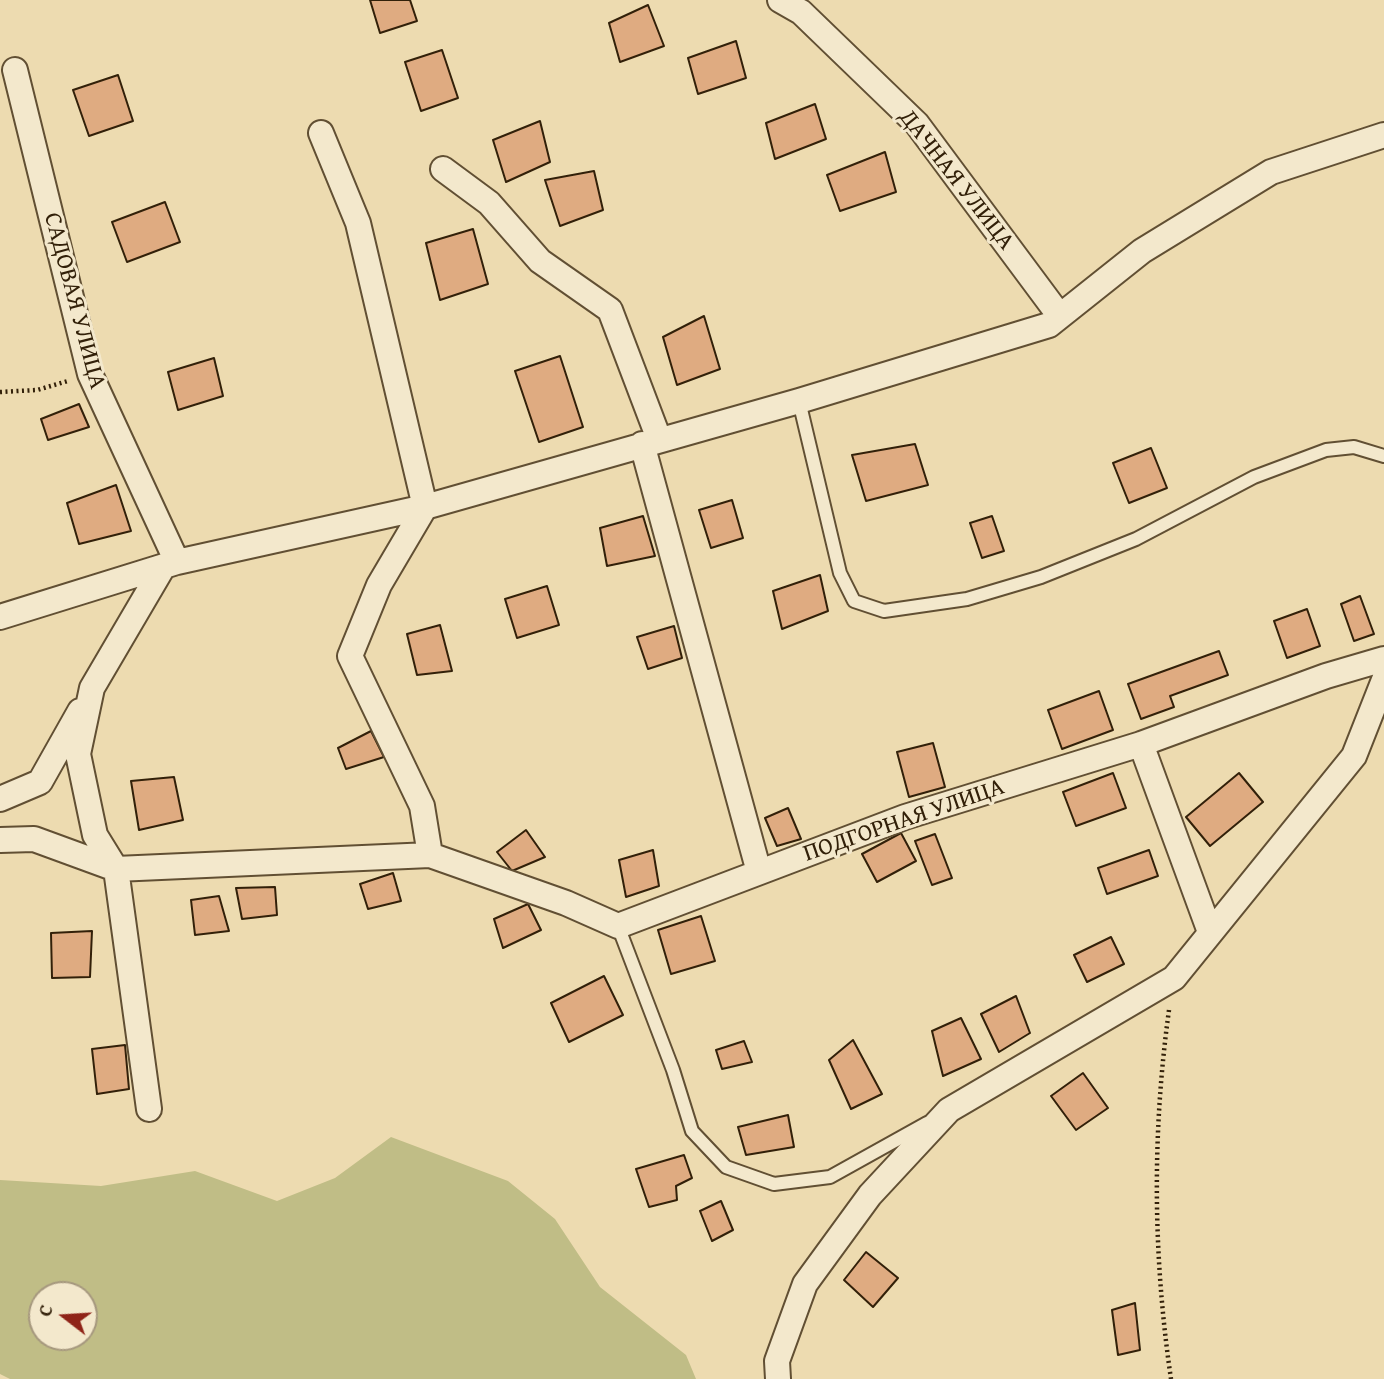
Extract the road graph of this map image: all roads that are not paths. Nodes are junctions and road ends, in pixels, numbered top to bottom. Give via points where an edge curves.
1 (780, 0) edge
2 (15, 70) dead end
3 (321, 133) dead end
4 (1384, 135) edge
5 (443, 169) dead end
6 (1059, 315) junction
7 (799, 401) junction
8 (650, 441) junction
9 (1384, 456) edge
10 (425, 508) junction
11 (170, 565) junction
12 (0, 617) edge
13 (1384, 659) edge
14 (1384, 680) edge
15 (92, 688) junction
16 (1142, 744) junction
17 (0, 799) edge
18 (0, 840) edge
19 (430, 855) junction
20 (116, 869) junction
21 (759, 872) junction
22 (618, 926) junction
23 (1210, 932) junction
24 (149, 1109) dead end
25 (949, 1110) junction
26 (778, 1379) edge

1 - 6 street, ДАЧНАЯ УЛИЦА via 801,12 916,124
2 - 11 street, САДОВАЯ УЛИЦА via 90,374
3 - 10 street via 358,223
4 - 6 street via 1272,172 1142,251
5 - 8 street via 489,203 540,261 611,310
6 - 7 street via 1049,325
7 - 8 street
7 - 9 lane via 840,573 853,601 884,611 967,599 1041,577 1136,539 1254,477 1326,450 1354,447
8 - 10 street
8 - 21 street
10 - 11 street
10 - 19 street via 379,585 350,656 422,806
11 - 12 street
11 - 15 street
13 - 16 street, ПОДГОРНАЯ УЛИЦА
14 - 23 street via 1353,756
15 - 17 street via 40,782
15 - 20 street via 78,754 95,835
16 - 21 street, ПОДГОРНАЯ УЛИЦА via 905,817
16 - 23 street
18 - 20 street via 34,839
19 - 20 street
19 - 22 street
20 - 24 street
21 - 22 street, ПОДГОРНАЯ УЛИЦА
22 - 25 lane via 692,1131 726,1167 774,1184 830,1177
23 - 25 street via 1174,978
25 - 26 street via 870,1195 804,1283 778,1362

